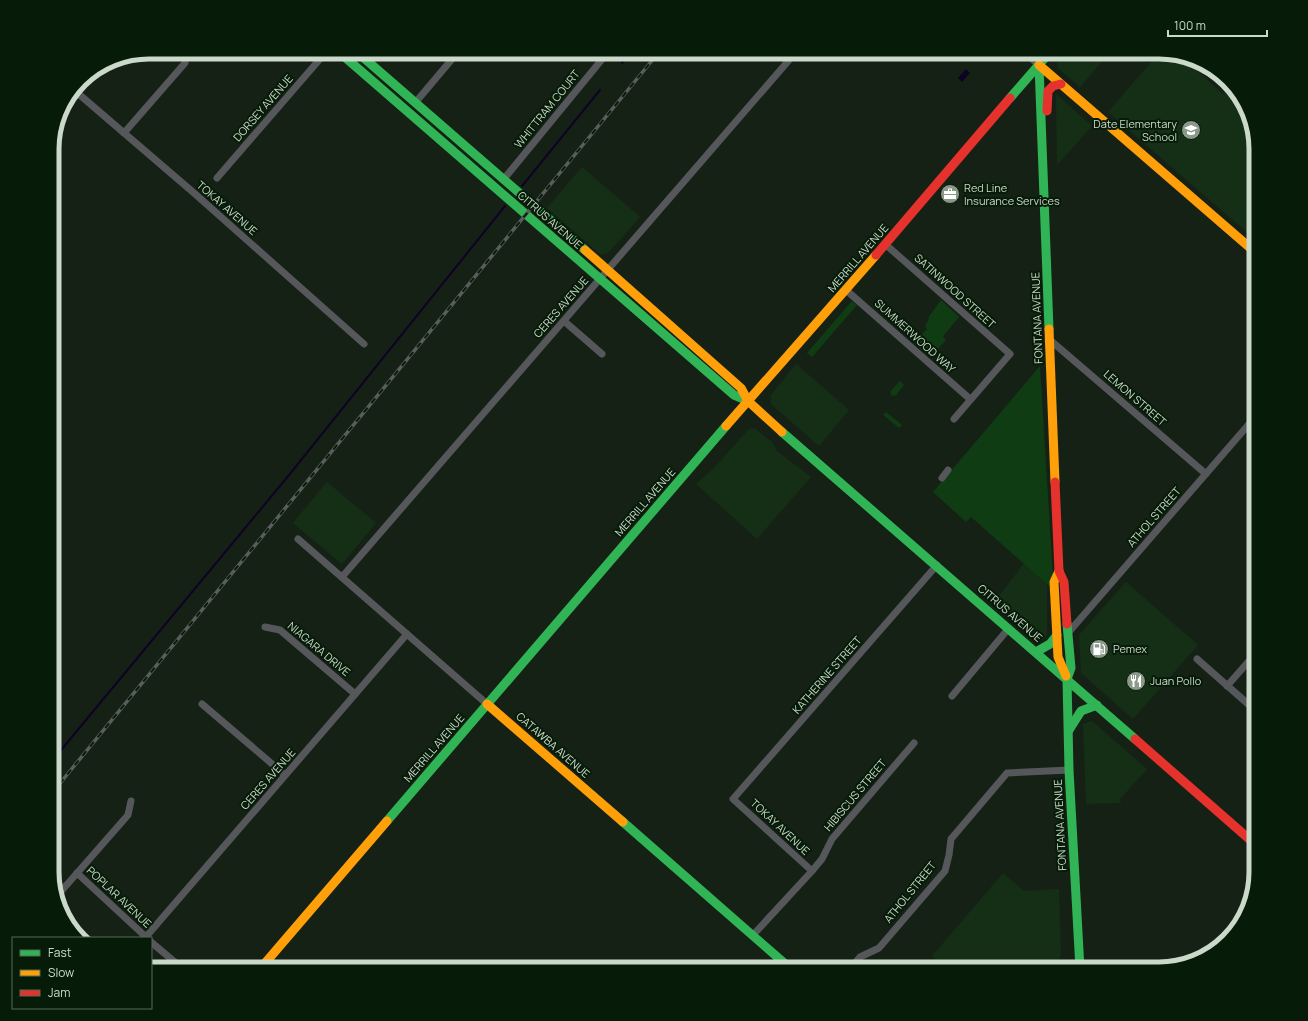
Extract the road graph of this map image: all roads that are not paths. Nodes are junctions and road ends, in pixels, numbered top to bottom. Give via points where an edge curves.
1 (320, 59) edge
2 (348, 59) edge
3 (365, 59) edge
4 (452, 59) edge
5 (602, 59) edge
6 (790, 59) edge
7 (1032, 59) edge
8 (1044, 59) edge
9 (185, 63) dead end
10 (1039, 65) junction
11 (1061, 84) junction
12 (78, 94) edge
13 (415, 103) junction
14 (1041, 125) junction
15 (124, 133) junction
16 (217, 178) dead end
17 (503, 180) junction
18 (885, 244) junction
19 (1249, 247) edge
20 (607, 271) junction
21 (600, 280) junction
22 (846, 290) junction
23 (564, 321) junction
24 (1050, 340) junction
25 (364, 344) dead end
26 (602, 354) dead end
27 (970, 399) junction
28 (748, 401) junction
29 (954, 419) dead end
30 (1249, 425) edge
31 (948, 470) dead end
32 (1206, 474) junction
33 (942, 478) dead end
34 (298, 539) dead end
35 (937, 565) junction
36 (1059, 571) junction
37 (342, 577) junction
38 (266, 627) dead end
39 (1009, 628) junction
40 (1068, 633) junction
41 (407, 634) junction
42 (1057, 636) junction
43 (1036, 652) junction
44 (1197, 659) dead end
45 (1249, 661) edge
46 (1067, 679) junction
47 (1227, 686) junction
48 (355, 694) junction
49 (952, 696) dead end
50 (202, 704) dead end
51 (487, 704) junction
52 (1097, 705) junction
53 (1249, 705) edge
54 (1069, 730) junction
55 (914, 743) dead end
56 (1069, 770) junction
57 (285, 775) junction
58 (733, 799) joint
59 (131, 801) dead end
60 (1249, 839) edge
61 (812, 871) junction
62 (77, 873) junction
63 (61, 891) edge
64 (753, 936) junction
65 (145, 937) edge
66 (149, 937) edge
67 (152, 943) edge
68 (175, 962) edge
69 (266, 962) edge
70 (783, 962) edge
71 (856, 962) edge
72 (1080, 962) edge

1 - 16 street, DORSEY AVENUE
2 - 21 main road, CITRUS AVENUE
3 - 13 main road, CITRUS AVENUE
4 - 13 street
5 - 17 street, WHITTRAM COURT
6 - 20 street, CERES AVENUE
7 - 10 street
8 - 10 main road, MERRILL AVENUE
9 - 15 street
10 - 11 main road
10 - 14 main road, FONTANA AVENUE
10 - 18 main road, MERRILL AVENUE
11 - 14 main road via 1053,86 1048,91 1046,117
11 - 19 main road
12 - 15 street, TOKAY AVENUE
13 - 17 main road, CITRUS AVENUE
14 - 24 main road, FONTANA AVENUE
15 - 25 street, TOKAY AVENUE
17 - 20 main road, CITRUS AVENUE
18 - 22 main road, MERRILL AVENUE
18 - 27 street, SATINWOOD STREET via 1010,354
20 - 21 street, CERES AVENUE
20 - 28 main road, CITRUS AVENUE via 713,362 741,388
21 - 23 street, CERES AVENUE
21 - 28 main road, CITRUS AVENUE via 734,395
22 - 27 street, SUMMERWOOD WAY
22 - 28 main road, MERRILL AVENUE
23 - 26 street
23 - 37 street, CERES AVENUE
24 - 32 street, LEMON STREET
24 - 36 main road, FONTANA AVENUE
27 - 29 street
28 - 35 main road, CITRUS AVENUE
28 - 51 main road, MERRILL AVENUE
30 - 32 street, ATHOL STREET
31 - 33 street
32 - 40 street, ATHOL STREET
34 - 37 street, CATAWBA AVENUE
35 - 39 main road, CITRUS AVENUE
35 - 58 street, KATHERINE STREET
36 - 40 main road, FONTANA AVENUE via 1064,582
36 - 42 main road, FONTANA AVENUE via 1054,582
37 - 41 street, CATAWBA AVENUE
38 - 48 street, NIAGARA DRIVE via 280,630
39 - 43 main road, CITRUS AVENUE
39 - 49 street
40 - 46 main road, FONTANA AVENUE via 1071,668
41 - 48 street, CERES AVENUE
41 - 51 street, CATAWBA AVENUE
42 - 43 main road via 1050,644
42 - 46 main road, FONTANA AVENUE via 1058,657
43 - 46 main road, CITRUS AVENUE
44 - 47 street
45 - 47 street
46 - 52 main road, CITRUS AVENUE
46 - 54 main road, FONTANA AVENUE
47 - 53 street
48 - 57 street, CERES AVENUE
50 - 57 street
51 - 64 main road, CATAWBA AVENUE
51 - 69 main road, MERRILL AVENUE
52 - 54 main road via 1081,711
52 - 60 main road, CITRUS AVENUE
54 - 56 main road, FONTANA AVENUE
55 - 61 street, HIBISCUS STREET via 832,839 822,859
56 - 71 street, ATHOL STREET via 1007,773 951,839 945,871 879,948 860,957
56 - 72 main road, FONTANA AVENUE
57 - 66 street, CERES AVENUE
58 - 61 street, TOKAY AVENUE
59 - 62 street via 128,814
61 - 64 street, HIBISCUS STREET
62 - 63 street
62 - 65 street, POPLAR AVENUE
64 - 70 main road, CATAWBA AVENUE
67 - 68 street, POPLAR AVENUE

